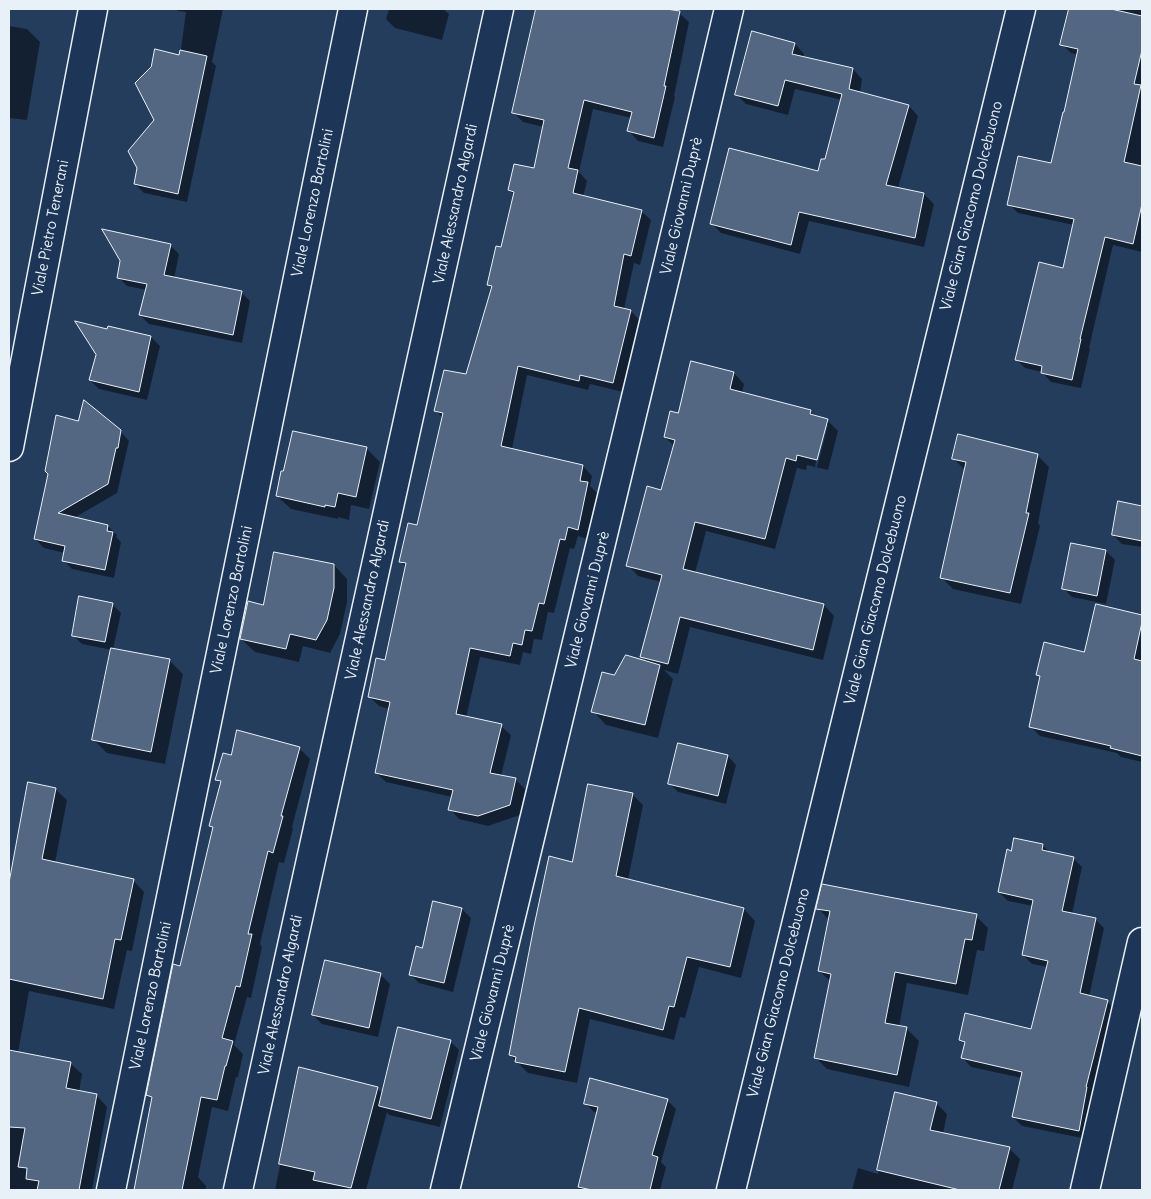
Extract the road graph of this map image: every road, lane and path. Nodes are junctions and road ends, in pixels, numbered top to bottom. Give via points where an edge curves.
1 (93, 9) edge
2 (353, 9) edge
3 (499, 9) edge
4 (729, 9) edge
5 (1020, 9) edge
6 (9, 447) edge
7 (1142, 942) edge
8 (112, 1190) edge
9 (238, 1190) edge
10 (445, 1190) edge
11 (731, 1190) edge
12 (1085, 1190) edge

1 - 6 street, Viale Pietro Tenerani
2 - 8 street, Viale Lorenzo Bartolini
3 - 9 street, Viale Alessandro Algardi
4 - 10 street, Viale Giovanni Duprè
5 - 11 street, Viale Gian Giacomo Dolcebuono
7 - 12 street

